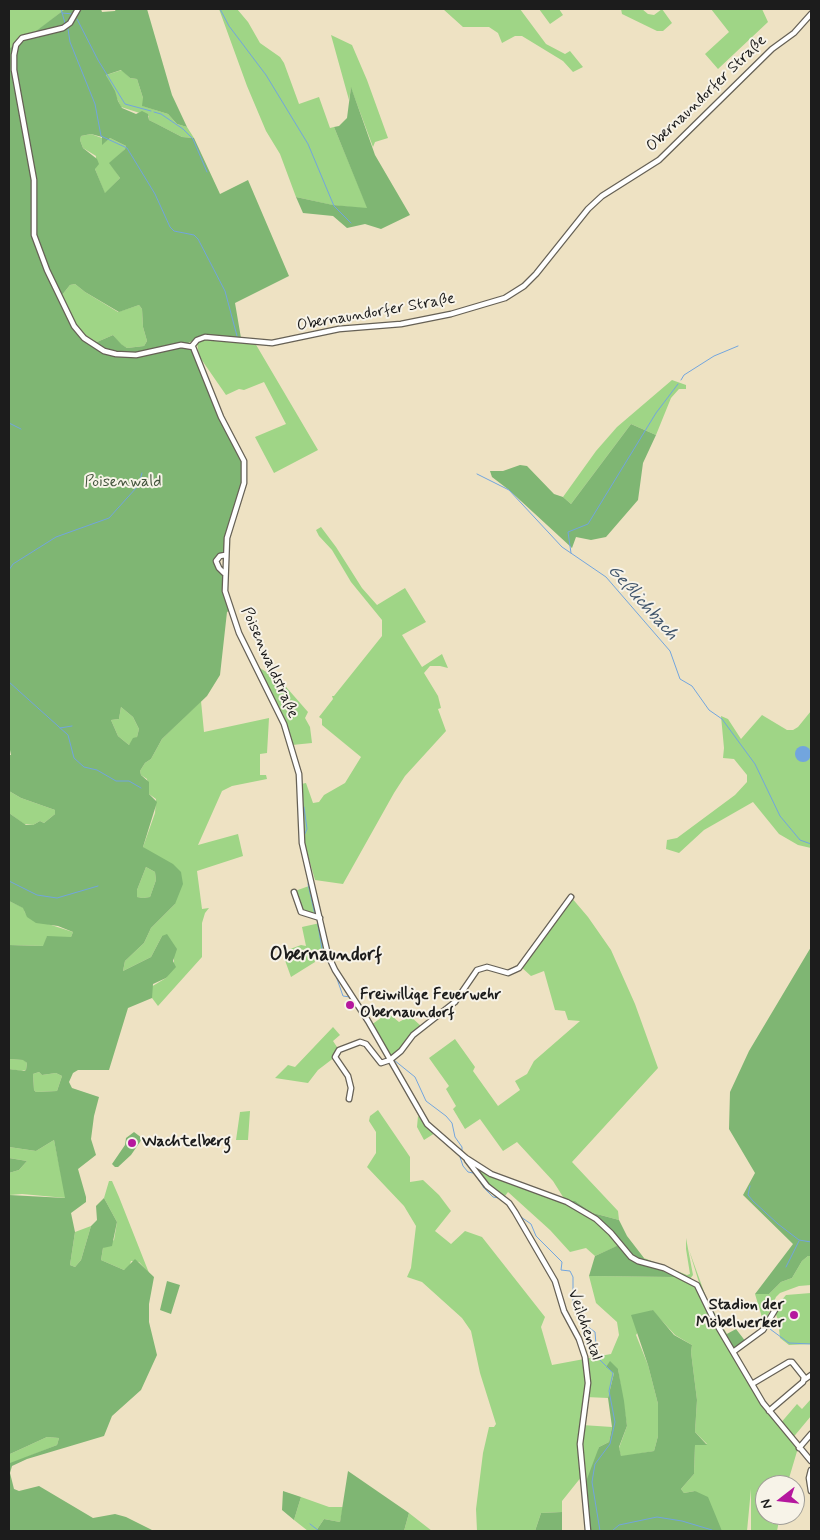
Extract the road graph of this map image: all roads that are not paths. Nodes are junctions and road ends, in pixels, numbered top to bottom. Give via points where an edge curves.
1 (78, 9) edge
2 (811, 14) edge
3 (192, 346) junction
4 (225, 555) junction
5 (224, 573) junction
6 (294, 892) dead end
7 (571, 897) dead end
8 (320, 918) junction
9 (392, 1058) junction
10 (349, 1099) dead end
11 (466, 1158) junction
12 (775, 1310) dead end
13 (733, 1352) junction
14 (811, 1375) edge
15 (804, 1380) junction
16 (752, 1384) junction
17 (769, 1411) junction
18 (811, 1434) edge
19 (799, 1448) junction
20 (811, 1461) edge
21 (811, 1470) edge
22 (811, 1491) edge
23 (588, 1531) edge

1 - 3 street, Obernaundorfer Straße via 63,28 22,38 14,54 14,70 34,180 34,235 74,326 84,338 104,351 116,354 136,355
2 - 3 street, Obernaundorfer Straße via 659,160 602,196 536,274 505,298 401,324 339,329 272,343 205,337
3 - 4 street, Poisenwaldstraße via 221,417 245,464 242,490
4 - 5 street, Poisenwaldstraße
4 - 5 street via 216,561
5 - 8 street, Poisenwaldstraße via 225,591 236,626 279,713 299,774 302,843
6 - 8 street via 301,912
7 - 9 street via 519,968 508,972 487,967 477,970 454,1002 419,1030
8 - 9 street, Poisenwaldstraße via 328,955 335,970
9 - 10 street via 385,1063 378,1062 366,1044 360,1042 339,1050 335,1056 348,1076
9 - 11 street, Poisenwaldstraße via 427,1124
11 - 13 street, Poisenwaldstraße via 497,1176 547,1194 596,1219 631,1257 664,1268 697,1285
11 - 23 street, Veilchental via 487,1186 509,1203 515,1212 555,1281 564,1311 582,1348 588,1383 580,1444
12 - 13 street via 763,1330
13 - 16 street
14 - 15 street
15 - 16 street via 789,1362
15 - 17 street
16 - 17 street
17 - 19 street
18 - 19 street
19 - 20 street
21 - 22 street

